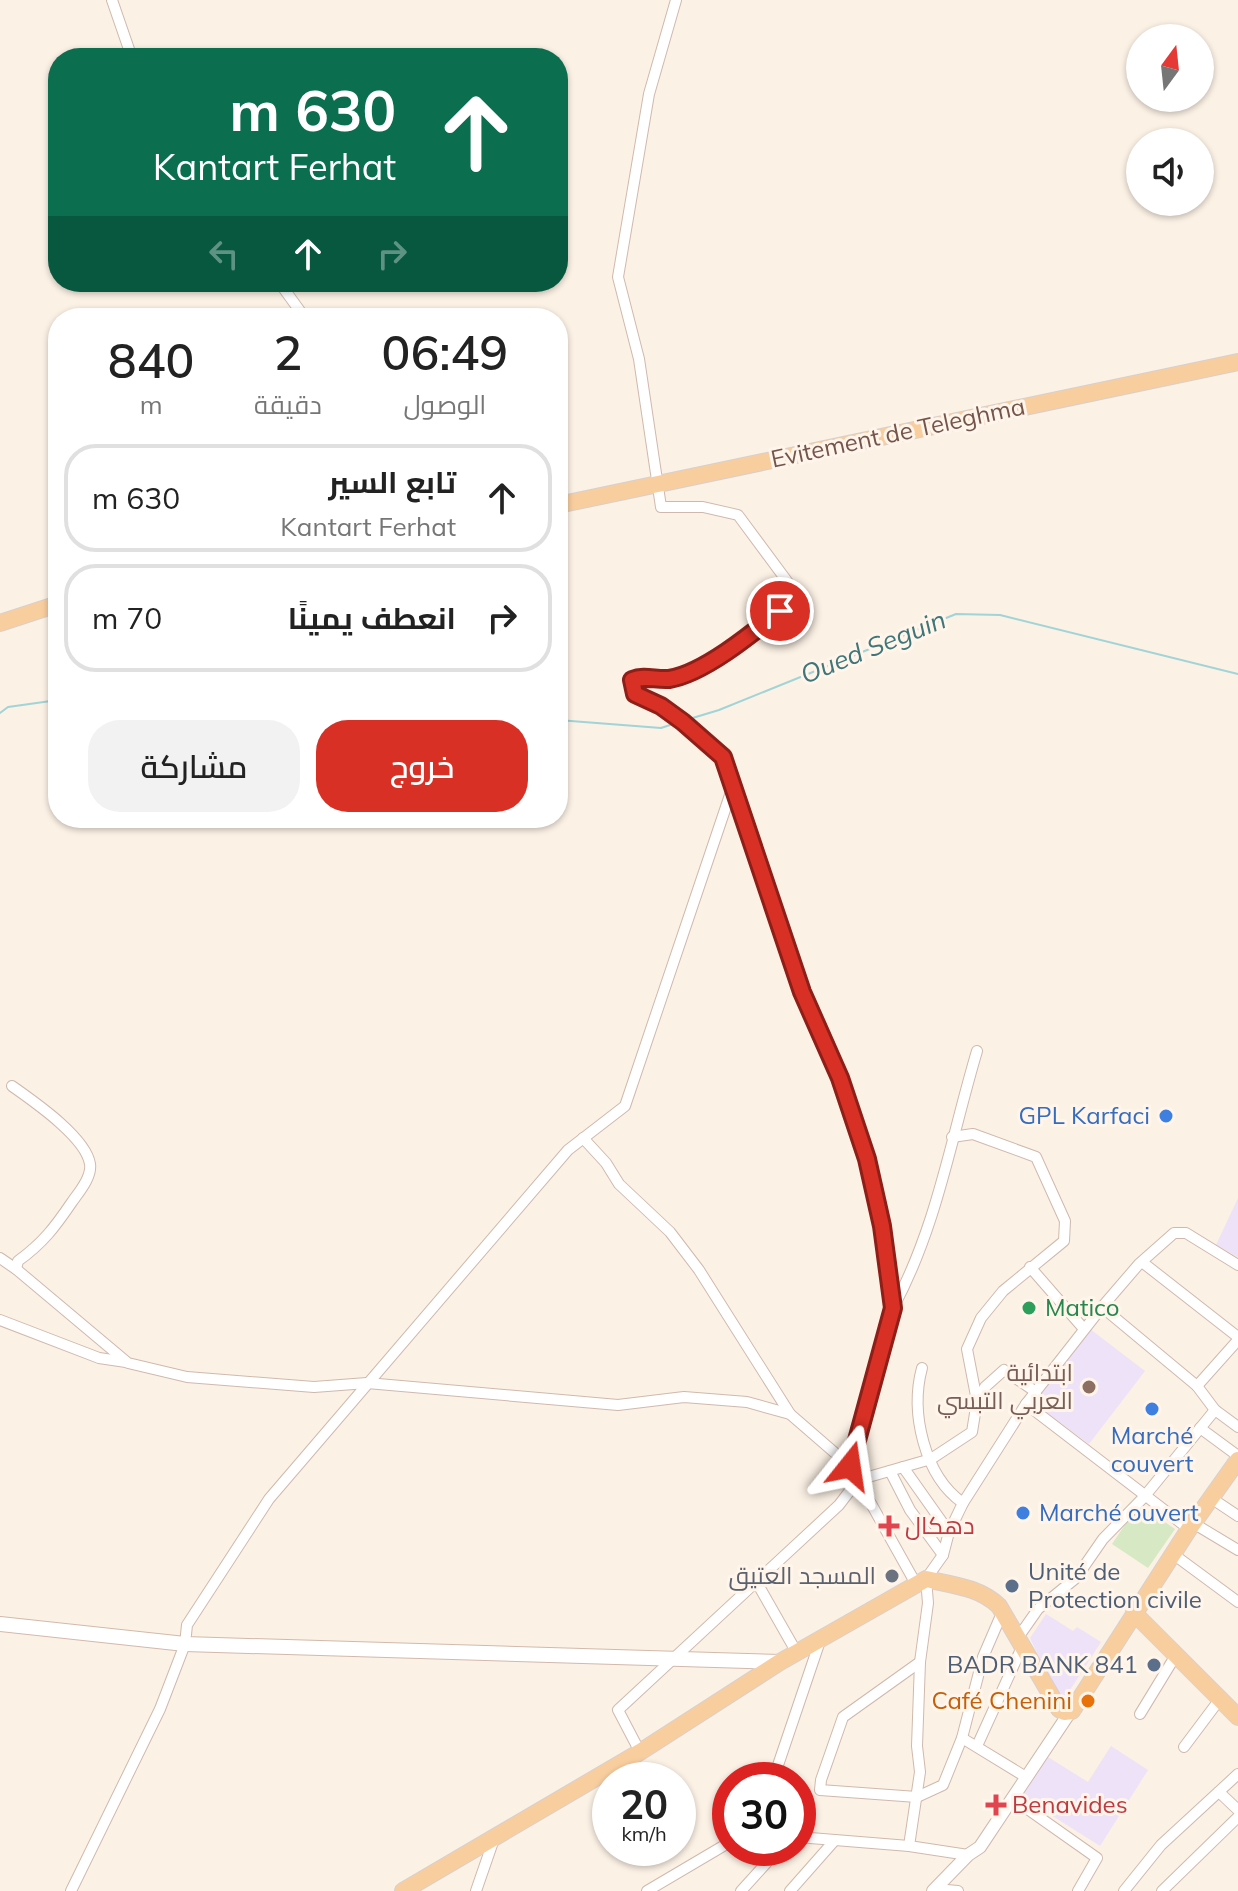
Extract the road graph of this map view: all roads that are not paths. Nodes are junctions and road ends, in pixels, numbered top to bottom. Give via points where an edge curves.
1 (112, 0) edge
2 (676, 0) edge
3 (129, 48) edge
4 (1238, 362) edge
5 (660, 485) junction
6 (568, 503) edge
7 (48, 607) edge
8 (0, 623) edge
9 (733, 786) junction
10 (977, 1051) dead end
11 (12, 1086) dead end
12 (952, 1137) junction
13 (583, 1138) junction
14 (0, 1258) edge
15 (1142, 1262) junction
16 (1238, 1265) edge
17 (1030, 1267) junction
18 (16, 1269) junction
19 (1102, 1307) junction
20 (893, 1308) junction
21 (0, 1320) edge
22 (1084, 1329) junction
23 (1238, 1338) edge
24 (128, 1363) junction
25 (922, 1368) dead end
26 (367, 1383) junction
27 (1197, 1386) junction
28 (1036, 1392) junction
29 (977, 1401) junction
30 (1026, 1404) junction
31 (1215, 1410) junction
32 (790, 1414) junction
33 (1238, 1427) edge
34 (1200, 1428) junction
35 (1238, 1458) edge
36 (931, 1459) junction
37 (850, 1466) junction
38 (903, 1467) junction
39 (890, 1471) junction
40 (858, 1480) junction
41 (1144, 1497) junction
42 (1211, 1498) junction
43 (963, 1503) junction
44 (1238, 1516) edge
45 (1191, 1526) junction
46 (949, 1532) junction
47 (1236, 1545) edge
48 (1173, 1554) junction
49 (943, 1555) junction
50 (756, 1581) junction
51 (921, 1582) junction
52 (1237, 1600) edge
53 (1002, 1613) junction
54 (1134, 1613) junction
55 (0, 1624) edge
56 (820, 1641) junction
57 (1020, 1643) junction
58 (185, 1644) junction
59 (797, 1653) junction
60 (1176, 1655) junction
61 (676, 1659) junction
62 (780, 1662) junction
63 (920, 1662) junction
64 (1220, 1699) junction
65 (1070, 1712) junction
66 (1140, 1714) dead end
67 (1238, 1717) edge
68 (962, 1738) junction
69 (977, 1746) junction
70 (1184, 1747) dead end
71 (640, 1752) junction
72 (779, 1762) edge
73 (1238, 1774) edge
74 (1026, 1777) junction
75 (1219, 1792) junction
76 (917, 1797) junction
77 (1012, 1798) junction
78 (1238, 1810) edge
79 (1238, 1817) edge
80 (495, 1835) junction
81 (816, 1838) edge
82 (835, 1840) junction
83 (909, 1846) junction
84 (712, 1853) edge
85 (968, 1855) junction
86 (764, 1866) edge
87 (945, 1890) edge
88 (71, 1891) edge
89 (403, 1891) edge
90 (476, 1891) edge
91 (647, 1891) edge
92 (741, 1891) edge
93 (790, 1891) edge
94 (1078, 1891) edge
95 (1124, 1891) edge
96 (1162, 1891) edge

1 - 3 street
2 - 5 street via 649,94 618,277 639,359
4 - 5 main road, Evitement de Teleghma
5 - 6 main road, Evitement de Teleghma
5 - 9 street via 661,507 703,507 738,515 798,596 744,640 691,672 632,680 635,694 661,706 723,757
7 - 8 main road
9 - 13 street via 625,1106
9 - 20 street via 802,992 840,1078 867,1159
10 - 12 street
11 - 18 street via 59,1121 91,1165 57,1224
12 - 17 street via 973,1134 1036,1157 1065,1221 1064,1241
12 - 20 street via 936,1208
13 - 26 street
13 - 32 street via 699,1270
14 - 18 street
15 - 16 street via 1180,1232
15 - 19 street
15 - 23 street
17 - 22 street
17 - 29 street via 981,1318 967,1349
18 - 24 street
19 - 22 street
19 - 27 street
20 - 37 street
21 - 24 street via 99,1358
22 - 28 street
23 - 27 street
24 - 26 street via 187,1377 314,1387
25 - 36 street via 919,1411
26 - 32 street via 618,1405 684,1397 747,1402
26 - 58 street via 269,1499 187,1625
27 - 31 street
28 - 29 street via 1004,1370
28 - 30 street
29 - 36 street via 972,1432
30 - 41 street
30 - 43 street
31 - 33 street
31 - 34 street
32 - 37 street
34 - 35 street
34 - 41 street
35 - 42 main road
36 - 38 street
36 - 43 street via 941,1484
37 - 40 street
38 - 39 street
38 - 46 street
39 - 40 street
39 - 49 street via 925,1534
40 - 50 street via 839,1505
40 - 51 street
41 - 45 street
41 - 57 street via 1103,1539 1076,1578 1038,1609
42 - 44 street
42 - 45 main road
43 - 46 street
45 - 47 street
45 - 48 main road
46 - 49 street
48 - 52 street
48 - 54 main road
49 - 51 street
50 - 59 street
50 - 61 street
51 - 53 main road via 988,1596
51 - 56 main road
51 - 63 street via 928,1603
53 - 57 main road
53 - 68 street via 983,1657
54 - 60 main road
54 - 65 main road
55 - 58 main road
56 - 59 main road
56 - 72 street
57 - 65 main road via 1059,1709
57 - 69 street
58 - 61 main road
58 - 88 street via 160,1709
59 - 62 main road
60 - 64 main road
60 - 66 street
61 - 62 main road
61 - 71 street via 618,1710
62 - 71 main road
63 - 76 street
63 - 76 street via 843,1717 820,1790
64 - 67 main road
64 - 70 street
65 - 74 street
68 - 69 street
68 - 76 street via 943,1785
69 - 74 street
71 - 80 main road
73 - 75 street
74 - 77 street
75 - 78 street
75 - 95 street via 1161,1845
76 - 83 street
77 - 85 street via 980,1847
77 - 94 street via 1097,1858
79 - 96 street
80 - 89 main road
80 - 90 street
81 - 82 street
82 - 83 street
82 - 93 street
83 - 85 street
84 - 91 street
85 - 87 street
86 - 92 street

